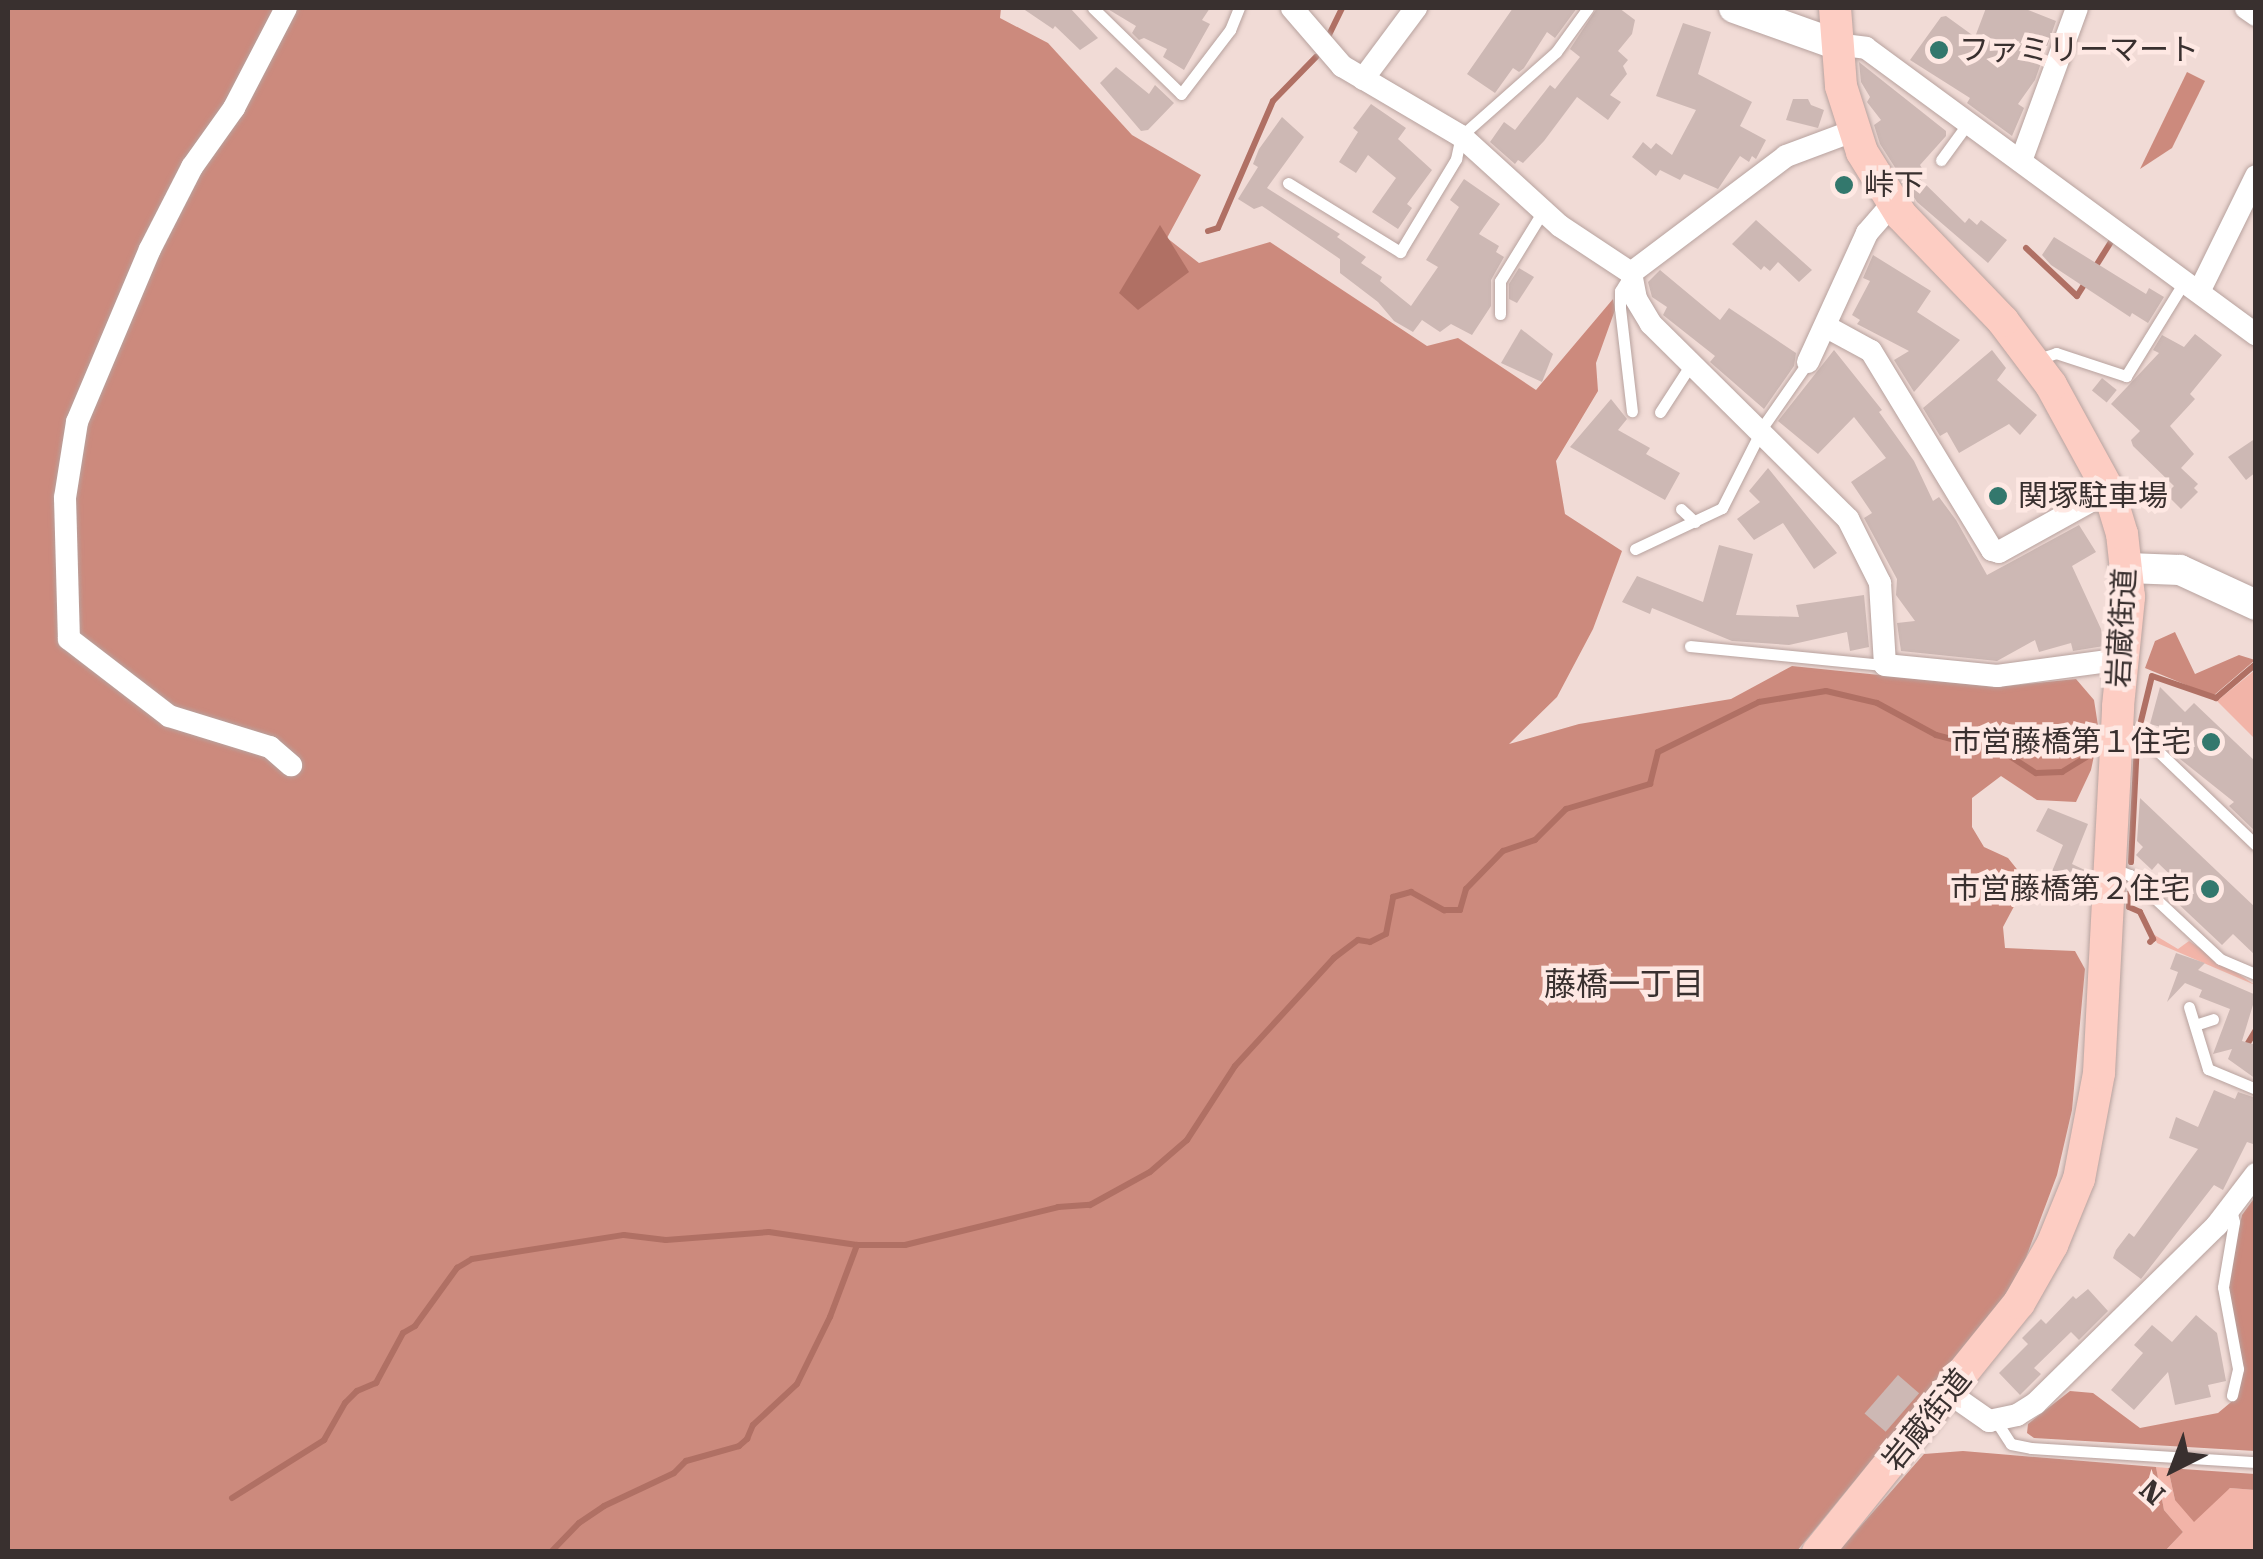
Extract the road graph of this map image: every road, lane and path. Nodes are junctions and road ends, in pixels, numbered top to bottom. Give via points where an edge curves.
1 (286, 8) edge
2 (1092, 8) edge
3 (1239, 8) edge
4 (1292, 8) edge
5 (1416, 8) edge
6 (1588, 8) edge
7 (1734, 8) edge
8 (1835, 8) edge
9 (2246, 8) edge
10 (2070, 10) edge
11 (2256, 15) edge
12 (1835, 44) junction
13 (1363, 79) junction
14 (1968, 123) junction
15 (1854, 131) junction
16 (1461, 136) junction
17 (1941, 160) dead end
18 (2020, 161) junction
19 (2256, 176) edge
20 (1288, 184) dead end
21 (1892, 204) junction
22 (1543, 210) junction
23 (1631, 273) junction
24 (2192, 287) junction
25 (1500, 314) dead end
26 (1824, 326) junction
27 (2256, 334) edge
28 (1808, 362) joint
29 (2034, 362) junction
30 (1691, 364) junction
31 (1632, 410) dead end
32 (1660, 412) dead end
33 (1761, 432) junction
34 (2109, 491) junction
35 (1681, 509) dead end
36 (1695, 522) junction
37 (1636, 548) dead end
38 (2128, 568) junction
39 (2254, 599) edge
40 (1690, 646) dead end
41 (2123, 659) junction
42 (1885, 665) junction
43 (2116, 728) junction
44 (291, 765) dead end
45 (2256, 845) edge
46 (2110, 868) junction
47 (2256, 974) edge
48 (2189, 1007) dead end
49 (2214, 1019) dead end
50 (2195, 1025) junction
51 (2256, 1089) edge
52 (2256, 1174) edge
53 (2231, 1209) junction
54 (1949, 1393) junction
55 (2232, 1395) dead end
56 (1996, 1421) junction
57 (2256, 1462) edge
58 (1818, 1552) edge

1 - 44 street via 150,249 78,422 65,498 69,639 160,710 270,748
2 - 3 lane via 1181,94
4 - 13 street via 1329,56
5 - 13 street
6 - 16 lane via 1556,52
7 - 12 street
8 - 12 main road, 岩蔵街道
9 - 11 street
10 - 18 street
12 - 14 street via 1866,48
12 - 15 main road, 岩蔵街道
13 - 16 street
14 - 17 lane
14 - 18 street
15 - 21 main road, 岩蔵街道
15 - 23 street via 1786,156 1670,255
16 - 20 lane via 1456,160 1400,252
16 - 22 street
18 - 24 street
19 - 24 street
21 - 26 street via 1867,233
21 - 29 main road, 岩蔵街道
22 - 23 street
22 - 25 lane via 1500,281
23 - 30 street via 1643,314
23 - 31 lane via 1620,291 1620,308
24 - 27 street
24 - 29 lane via 2126,376 2056,352
26 - 28 street
26 - 34 street via 1871,350 1992,550
28 - 33 lane
29 - 34 main road, 岩蔵街道
30 - 32 lane
30 - 33 street
33 - 36 lane via 1722,508
33 - 42 street via 1848,519 1860,565 1885,609
34 - 38 main road, 岩蔵街道
35 - 36 lane
36 - 37 lane
38 - 39 street via 2180,570
38 - 41 main road, 岩蔵街道
40 - 42 lane
41 - 42 street via 1997,676
41 - 43 main road, 岩蔵街道
43 - 45 lane via 2138,732
43 - 46 main road, 岩蔵街道
46 - 47 lane via 2130,876 2220,958
46 - 54 main road, 岩蔵街道 via 2099,1073 2079,1178 2020,1303
48 - 50 lane
49 - 50 lane
50 - 51 lane via 2208,1068
52 - 53 street
53 - 55 lane via 2223,1286 2238,1369
53 - 56 street via 2050,1393
54 - 56 street via 1980,1419
54 - 58 main road, 岩蔵街道
56 - 57 lane via 2011,1444 2031,1448

